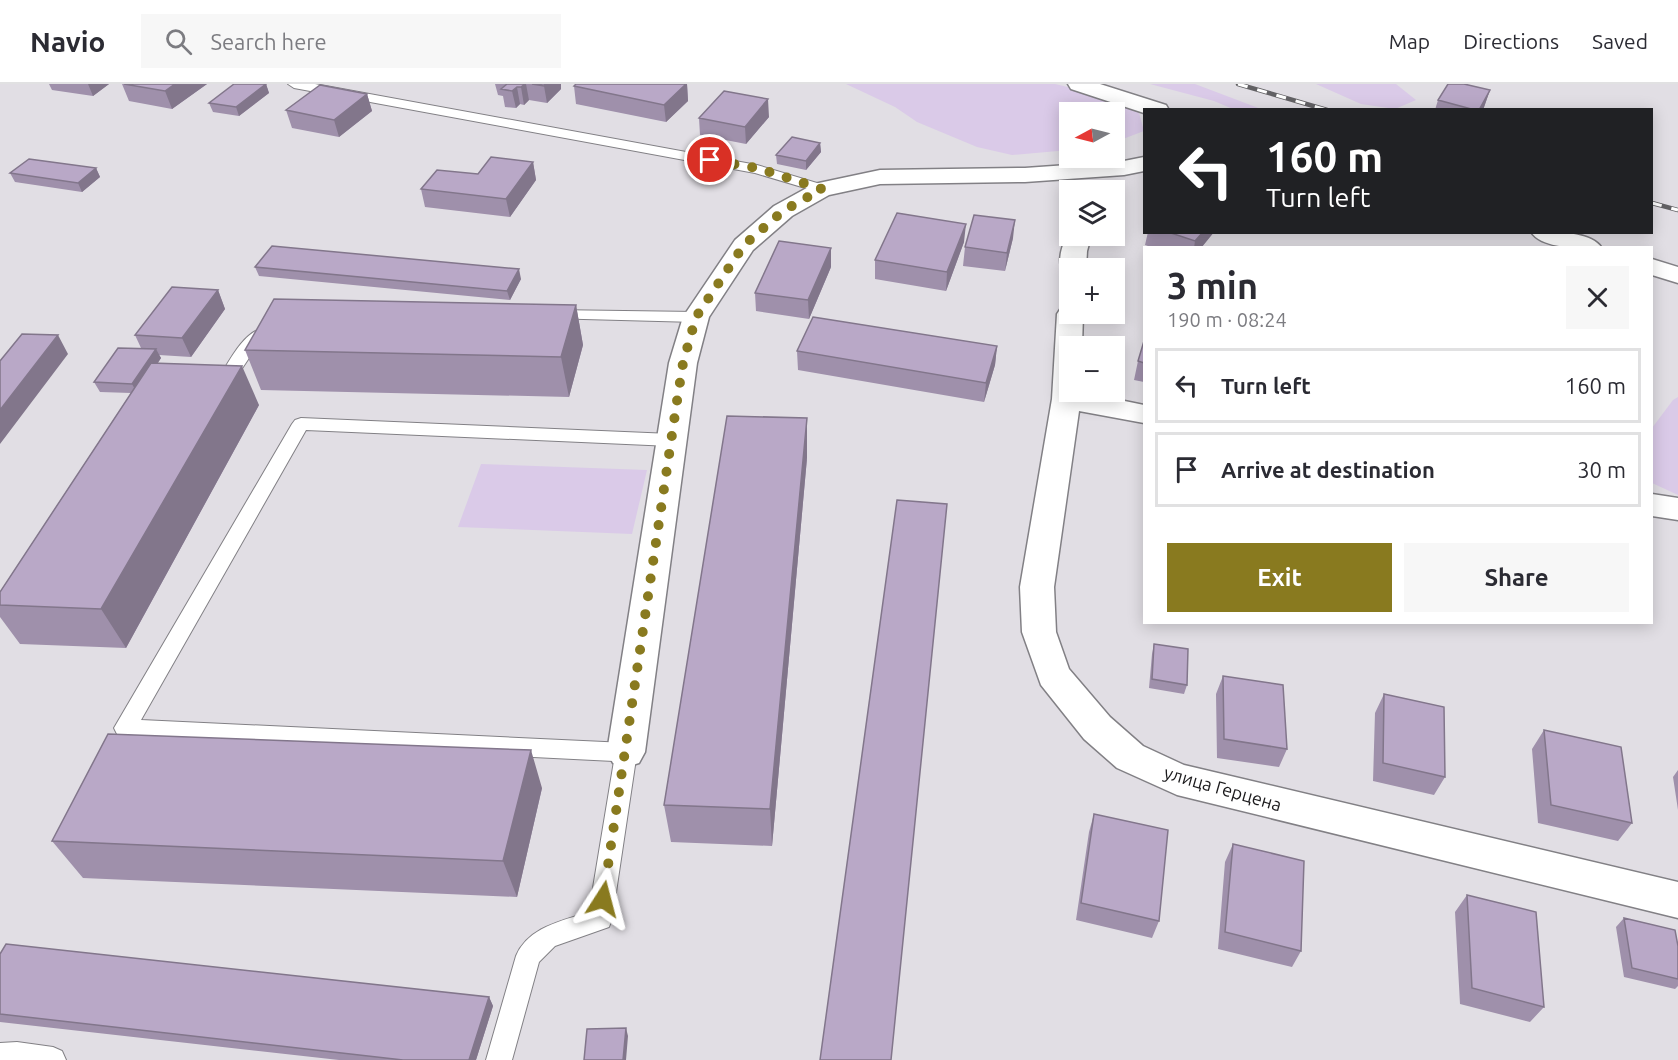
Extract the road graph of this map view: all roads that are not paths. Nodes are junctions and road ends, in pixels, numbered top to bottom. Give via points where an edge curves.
1 (294, 84) edge
2 (1079, 84) edge
3 (1152, 108) edge
4 (1134, 166) edge
5 (1116, 180) edge
6 (822, 189) junction
7 (1549, 234) edge
8 (1584, 246) edge
9 (1653, 267) edge
10 (1678, 275) edge
11 (531, 315) edge
12 (696, 317) junction
13 (273, 325) edge
14 (225, 381) edge
15 (1066, 402) edge
16 (1082, 402) edge
17 (1143, 414) edge
18 (671, 440) junction
19 (1653, 505) edge
20 (1678, 509) edge
21 (626, 752) junction
22 (1678, 900) edge
23 (0, 1056) edge
24 (53, 1060) edge
25 (499, 1060) edge

1 - 6 lane via 757,168
2 - 3 street
4 - 5 street
4 - 6 street via 1025,175 880,177
6 - 12 street via 783,211 744,245
7 - 8 street
9 - 10 street
11 - 12 lane
12 - 18 street via 683,363
13 - 14 lane via 251,343
15 - 22 street, улица Герцена via 1037,587 1039,632 1054,675 1096,728 1130,757 1177,779
16 - 17 street
18 - 21 street
18 - 21 lane via 301,424 125,728
19 - 20 street
21 - 25 lane via 600,920 547,938 528,956
23 - 24 lane

